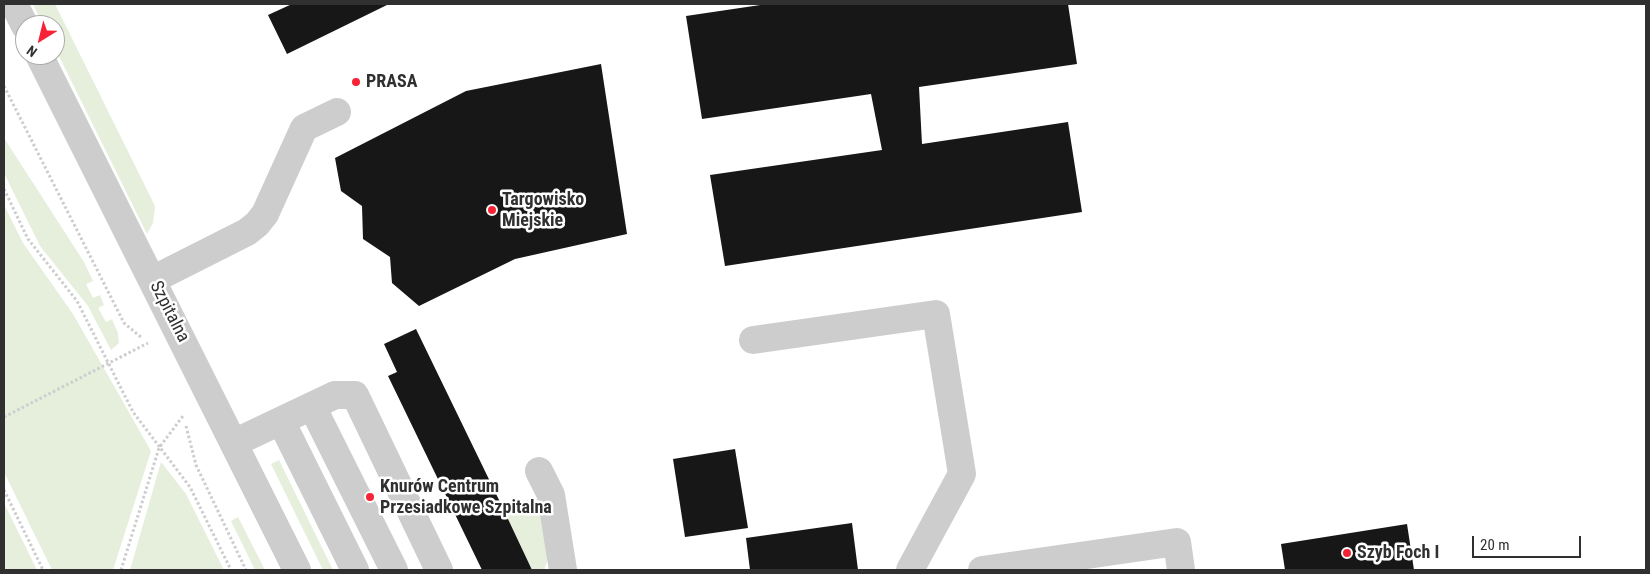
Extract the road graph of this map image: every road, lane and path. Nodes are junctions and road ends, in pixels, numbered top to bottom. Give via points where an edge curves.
1 (45, 65) edge
2 (4, 86) edge
3 (337, 112) dead end
4 (4, 189) edge
5 (152, 280) junction
6 (753, 340) dead end
7 (148, 343) junction
8 (152, 351) dead end
9 (109, 364) junction
10 (312, 406) junction
11 (179, 407) dead end
12 (183, 415) junction
13 (4, 417) edge
14 (281, 421) junction
15 (234, 443) junction
16 (159, 448) junction
17 (540, 471) dead end
18 (4, 490) edge
19 (43, 570) edge
20 (121, 570) edge
21 (231, 570) edge
22 (246, 570) edge
23 (297, 570) edge
24 (355, 570) edge
25 (394, 570) edge
26 (439, 570) edge
27 (563, 570) edge
28 (910, 570) edge
29 (982, 570) edge
30 (1181, 570) edge

1 - 5 street, Szpitalna
2 - 7 path via 124,323
3 - 5 street via 304,128 265,214 257,224
4 - 9 path via 28,239 77,301
5 - 15 street, Szpitalna
6 - 28 street via 936,314 962,474
7 - 8 path
7 - 9 path
9 - 13 path
9 - 16 path via 133,412
10 - 14 street
10 - 25 street
10 - 26 street via 335,395 355,394
11 - 12 path
12 - 16 path
12 - 22 path via 196,465
14 - 15 street
14 - 24 street
15 - 23 street, Szpitalna
16 - 20 path
16 - 21 path via 190,487
17 - 27 street via 551,494
18 - 19 path
29 - 30 street via 1177,542

